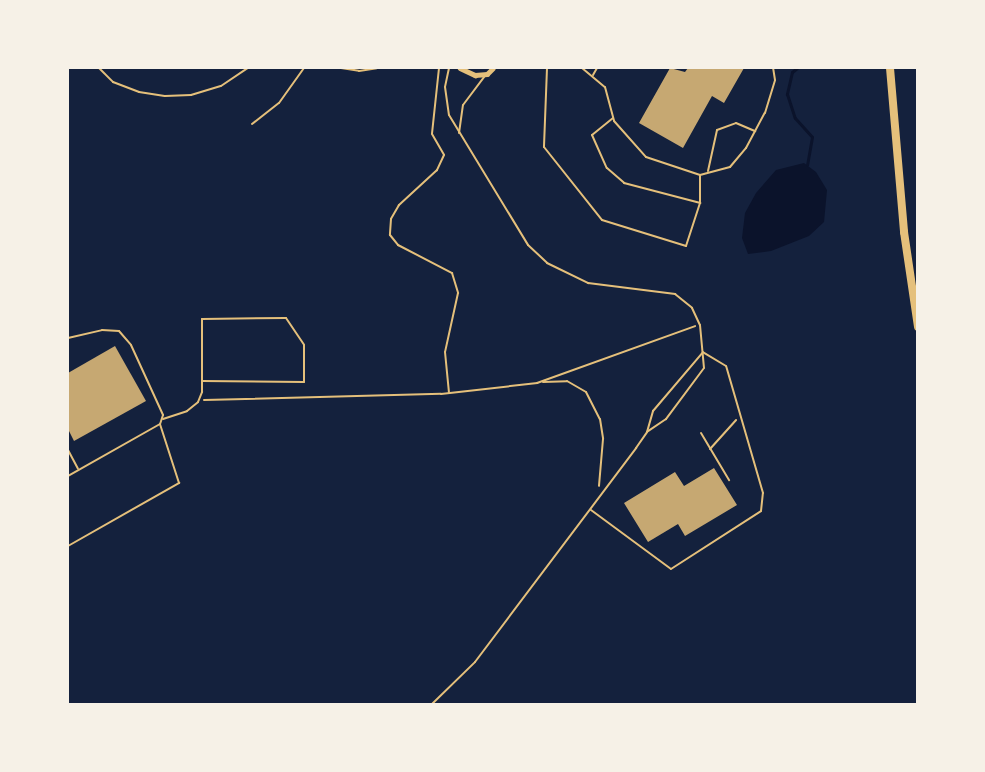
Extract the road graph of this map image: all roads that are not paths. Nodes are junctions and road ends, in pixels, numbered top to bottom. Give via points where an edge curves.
1 (99, 68) edge
2 (248, 68) edge
3 (304, 68) edge
4 (341, 68) edge
5 (377, 68) edge
6 (448, 68) edge
7 (460, 68) edge
8 (493, 68) edge
9 (547, 68) edge
10 (582, 68) edge
11 (597, 68) edge
12 (773, 68) edge
13 (890, 68) edge
14 (487, 74) junction
15 (593, 75) junction
16 (613, 118) junction
17 (252, 124) dead end
18 (755, 131) junction
19 (459, 133) junction
20 (707, 172) junction
21 (700, 175) junction
22 (700, 203) junction
23 (918, 327) edge
24 (68, 338) edge
25 (704, 352) junction
26 (202, 381) junction
27 (163, 419) junction
28 (160, 424) junction
29 (646, 432) junction
30 (68, 450) edge
31 (79, 470) junction
32 (68, 476) edge
33 (591, 510) junction
34 (68, 546) edge
35 (432, 705) edge

1 - 2 lane via 113,82 165,96 191,95 221,86
3 - 17 lane via 279,103
4 - 5 lane
6 - 19 lane via 446,102
7 - 14 street via 475,75
8 - 14 street
9 - 22 lane via 544,147 602,220 686,246
10 - 15 lane
11 - 15 lane
12 - 18 lane via 775,80
13 - 23 highway via 904,232
14 - 19 lane via 463,105
15 - 16 lane via 605,87
16 - 21 lane via 621,133 646,157
16 - 22 lane via 592,135 607,168 624,183
18 - 20 lane via 730,167
18 - 20 lane via 736,123 717,130
19 - 25 lane via 528,245 547,263 588,283 675,294 692,308 700,324
20 - 21 lane
21 - 22 lane
24 - 27 lane via 102,330 119,331 161,405
25 - 29 lane via 653,411
25 - 29 lane via 704,368 666,418
25 - 33 lane via 726,366 763,494 761,511 671,569
26 - 26 lane via 202,319 286,318 304,345 304,382
26 - 27 lane via 198,400 176,417
27 - 28 lane
28 - 31 lane
28 - 34 lane via 179,483
29 - 33 lane
30 - 31 lane
31 - 32 lane
33 - 35 lane via 475,662

